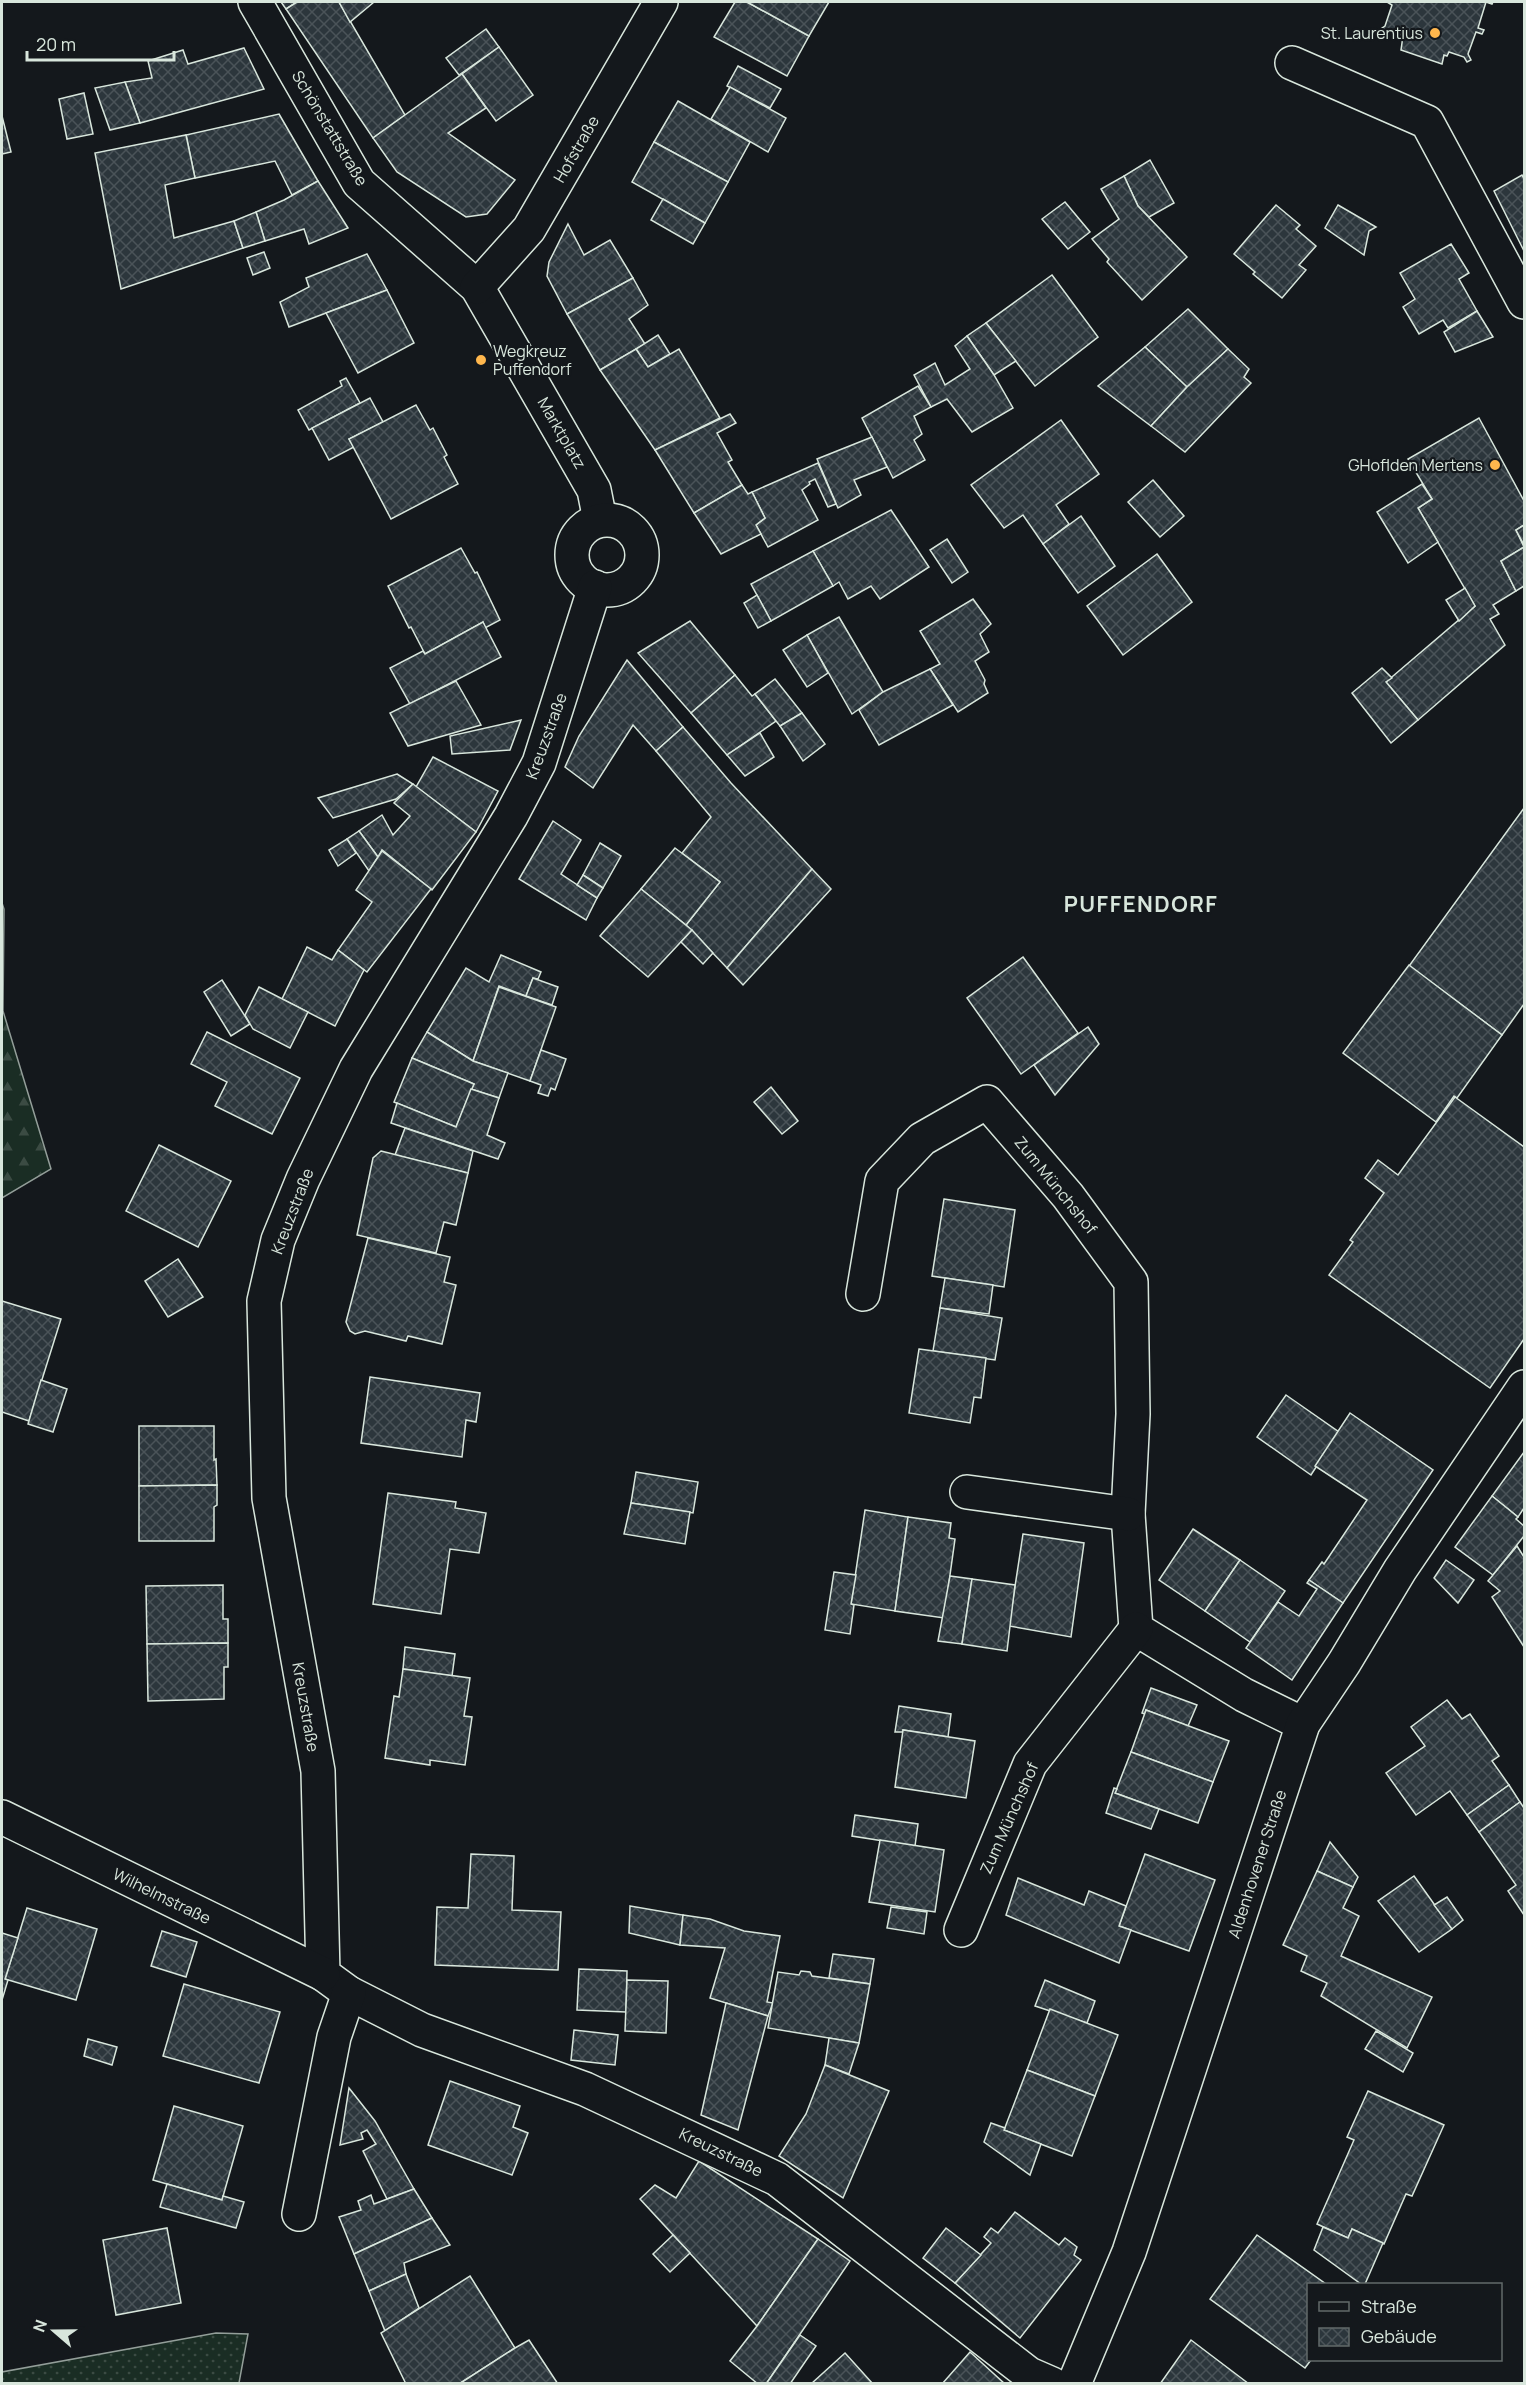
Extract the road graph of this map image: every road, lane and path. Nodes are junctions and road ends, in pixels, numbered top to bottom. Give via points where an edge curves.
1 (255, 2) edge
2 (661, 2) edge
3 (1292, 63) dead end
4 (477, 287) junction
5 (1524, 303) edge
6 (600, 520) junction
7 (595, 587) junction
8 (863, 1294) dead end
9 (1524, 1386) edge
10 (968, 1492) dead end
11 (1128, 1514) junction
12 (1136, 1629) junction
13 (1303, 1724) junction
14 (2, 1817) edge
15 (961, 1930) dead end
16 (323, 1974) junction
17 (349, 1993) junction
18 (299, 2214) dead end
19 (1052, 2384) edge
20 (1074, 2384) edge

1 - 4 street, Schönstattstraße via 359,183
2 - 4 street, Hofstraße via 529,230
3 - 5 street via 1427,122
4 - 6 street, Marktplatz via 594,490
6 - 7 street via 580,530 573,544 572,560 578,575
6 - 7 street via 625,523 636,534 642,549 642,565 634,579 620,588
7 - 16 street, Kreuzstraße via 539,763 511,816 356,1069 278,1240 264,1301 269,1498 318,1771
8 - 11 street, Zum Münchshof via 882,1181 922,1139 987,1102 1068,1196 1131,1282
9 - 13 street, Aldenhovener Straße via 1400,1570
10 - 11 street
11 - 12 street, Zum Münchshof
12 - 13 street via 1244,1695
12 - 15 street, Zum Münchshof via 1030,1764
13 - 20 street, Aldenhovener Straße via 1130,2252
14 - 16 street, Wilhelmstraße
16 - 17 street, Kreuzstraße
17 - 18 street via 334,2037
17 - 19 street, Kreuzstraße via 422,2030 585,2089 777,2180 1029,2374

